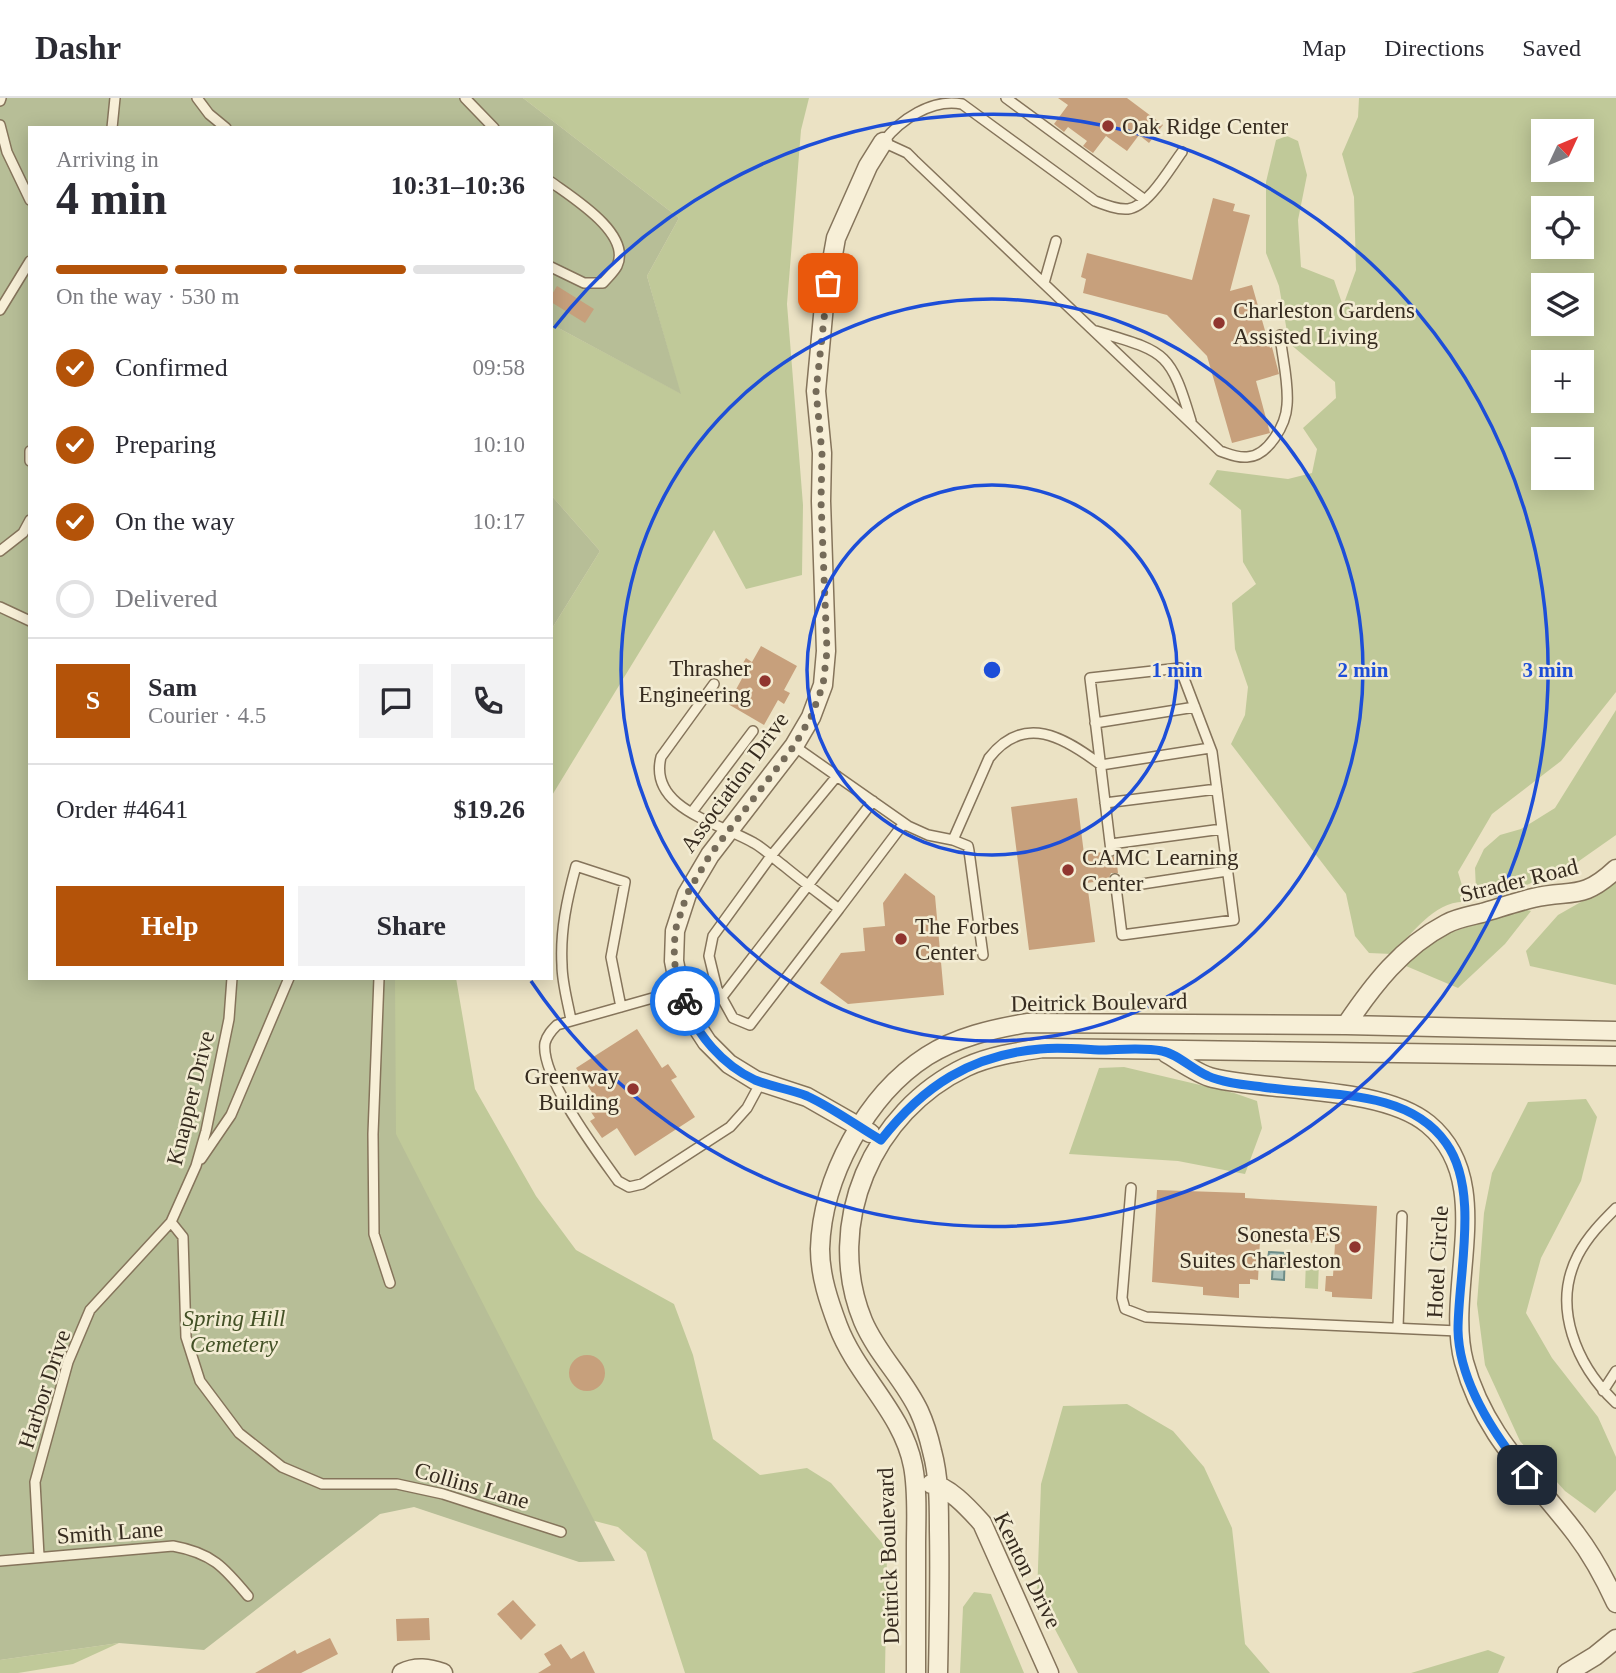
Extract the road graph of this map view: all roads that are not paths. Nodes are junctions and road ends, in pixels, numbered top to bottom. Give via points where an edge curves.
1 (115, 98) edge
2 (197, 98) edge
3 (465, 98) edge
4 (1006, 98) edge
5 (956, 100) edge
6 (0, 125) edge
7 (112, 126) edge
8 (224, 126) edge
9 (492, 126) edge
10 (883, 142) junction
11 (1182, 152) dead end
12 (553, 184) edge
13 (28, 197) edge
14 (1145, 200) junction
15 (1056, 241) dead end
16 (28, 264) edge
17 (553, 268) edge
18 (1044, 283) junction
19 (0, 310) edge
20 (1094, 331) junction
21 (1280, 335) dead end
22 (1191, 423) junction
23 (28, 524) edge
24 (0, 551) edge
25 (0, 607) edge
26 (28, 620) edge
27 (714, 684) dead end
28 (1195, 707) junction
29 (1095, 723) junction
30 (753, 731) dead end
31 (794, 746) junction
32 (1210, 748) junction
33 (1101, 765) junction
34 (837, 776) junction
35 (1217, 789) junction
36 (873, 801) junction
37 (1105, 803) junction
38 (692, 812) junction
39 (904, 823) junction
40 (1222, 829) junction
41 (728, 832) junction
42 (953, 840) junction
43 (771, 856) junction
44 (1616, 869) edge
45 (1227, 871) junction
46 (808, 885) junction
47 (839, 909) junction
48 (983, 954) dead end
49 (232, 980) edge
50 (288, 980) edge
51 (379, 980) edge
52 (681, 990) junction
53 (722, 997) junction
54 (621, 1007) junction
55 (571, 1020) junction
56 (1346, 1026) junction
57 (1616, 1031) edge
58 (1163, 1051) junction
59 (1616, 1056) edge
60 (761, 1082) junction
61 (860, 1127) junction
62 (881, 1140) junction
63 (196, 1166) junction
64 (1131, 1188) dead end
65 (1616, 1208) edge
66 (1402, 1216) dead end
67 (171, 1223) junction
68 (390, 1283) dead end
69 (1398, 1327) junction
70 (1458, 1331) junction
71 (1616, 1371) edge
72 (1603, 1391) junction
73 (1616, 1403) edge
74 (914, 1481) junction
75 (938, 1485) junction
76 (561, 1532) dead end
77 (39, 1556) junction
78 (0, 1561) edge
79 (248, 1596) dead end
80 (1616, 1603) edge
81 (1616, 1639) edge
82 (402, 1673) edge
83 (443, 1673) edge
84 (916, 1673) edge
85 (938, 1673) edge
86 (1049, 1673) edge
87 (1567, 1673) edge

1 - 7 lane
2 - 8 lane
3 - 9 lane
4 - 14 lane
5 - 10 lane via 908,117
5 - 14 lane via 1095,201 1128,209
6 - 13 lane
10 - 18 lane via 907,153
10 - 31 street, Association Drive via 836,238 824,305 816,391 827,651 823,685
11 - 14 lane
12 - 17 lane via 609,229 619,246 617,265 603,283 584,283
15 - 18 lane
16 - 19 lane
18 - 20 lane
20 - 22 lane
20 - 22 lane via 1147,346 1172,366
21 - 22 lane via 1287,405 1276,436 1265,448 1250,457 1234,457 1220,451
23 - 24 lane
25 - 26 lane
27 - 38 lane via 658,769 662,786
28 - 29 lane
28 - 29 lane via 1180,668 1090,678
28 - 32 lane
29 - 33 lane
30 - 38 lane
31 - 34 lane
31 - 41 street, Association Drive
32 - 33 lane
32 - 35 lane
33 - 37 lane
33 - 42 lane via 1056,737 1018,735 989,758
34 - 36 lane
34 - 43 lane
35 - 37 lane
35 - 40 lane
36 - 39 lane
36 - 46 lane
37 - 40 lane via 1111,847
38 - 41 lane
39 - 42 lane
39 - 47 lane
40 - 45 lane
41 - 43 lane via 755,843
41 - 52 street, Association Drive via 687,894 675,931 674,961
42 - 48 lane via 968,846
43 - 46 lane
43 - 53 lane via 713,936 709,956
44 - 56 street, Strader Road via 1592,889 1536,898 1449,922 1423,937 1397,959
45 - 45 lane via 1234,920 1122,935 1116,883
46 - 47 lane
46 - 53 lane
47 - 53 lane via 750,1026 733,1018
49 - 63 lane, Knapper Drive via 229,1019
50 - 63 lane via 231,1115
51 - 68 lane via 374,1234
52 - 54 lane
52 - 60 street, Association Drive via 690,1016 707,1042 729,1063
54 - 55 lane
54 - 55 lane via 611,957 625,882 576,866 562,936
55 - 60 lane via 557,1024 548,1034 546,1055 571,1114 618,1181 629,1187 642,1184 730,1127
56 - 57 street, Deitrick Boulevard
56 - 61 street, Deitrick Boulevard via 1027,1023 985,1030 927,1056 889,1086
58 - 59 street, Deitrick Boulevard
58 - 62 street, Deitrick Boulevard via 1043,1048 1011,1052 967,1066 932,1087 902,1113
58 - 70 street, Hotel Circle via 1210,1077 1362,1097 1399,1108 1427,1123 1447,1144 1464,1186
60 - 61 street, Association Drive via 807,1097
61 - 62 street, Association Drive
61 - 74 street, Deitrick Boulevard via 842,1157 825,1217 820,1250 825,1291 854,1359 899,1428
62 - 75 street, Deitrick Boulevard via 854,1200 849,1225 853,1282 862,1319 918,1409
63 - 67 lane, Knapper Drive
64 - 69 lane via 1122,1298 1125,1309 1132,1313
65 - 72 lane via 1577,1256 1567,1298 1570,1330 1588,1371
66 - 69 lane
67 - 76 lane, Collins Lane via 183,1237 186,1337 200,1381 239,1433 282,1467 322,1484 397,1484
67 - 77 lane, Harbor Drive via 90,1310 68,1362 35,1482
69 - 70 lane
70 - 80 street, Hotel Circle via 1464,1362 1486,1420 1577,1535
71 - 72 lane
72 - 73 lane
74 - 75 street, Kenton Drive
74 - 84 street, Deitrick Boulevard
75 - 85 street, Deitrick Boulevard
75 - 86 street, Kenton Drive via 965,1503 982,1523
77 - 78 lane, Smith Lane
77 - 79 lane, Smith Lane via 173,1546 196,1550 226,1569
81 - 87 street
82 - 83 street via 423,1668

